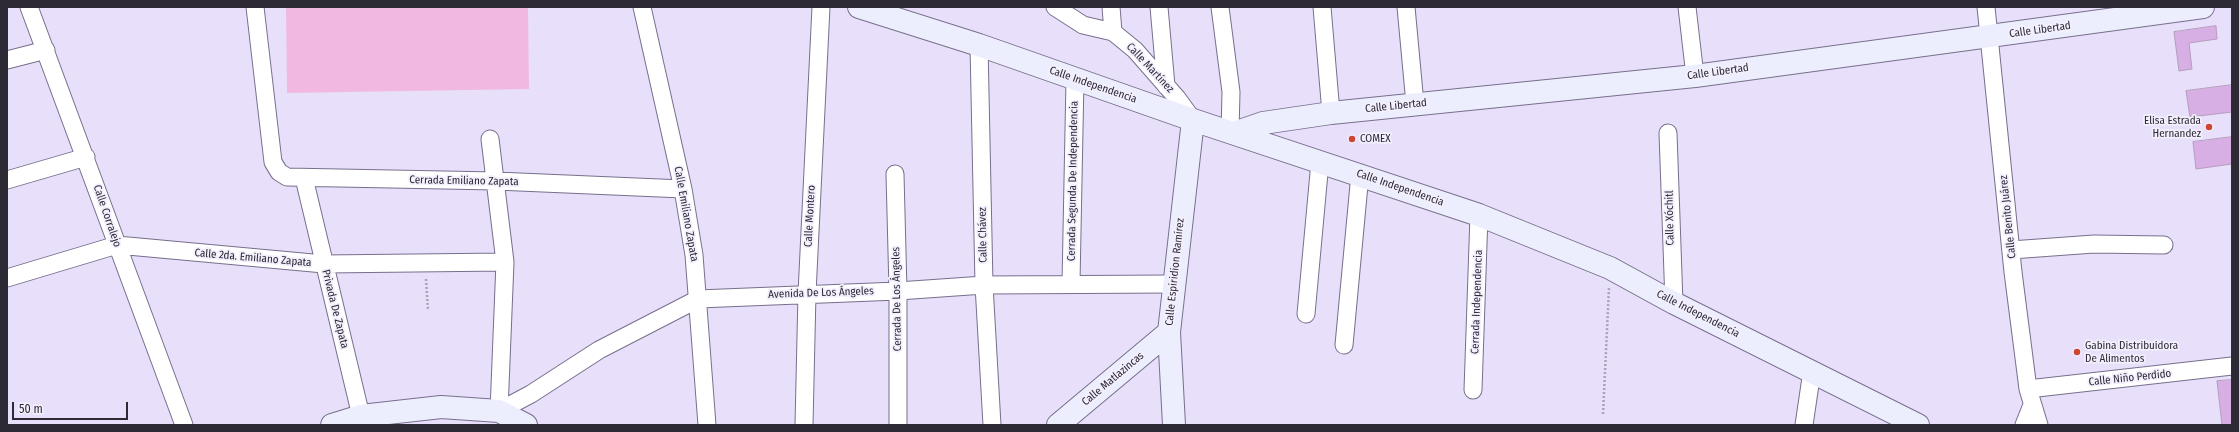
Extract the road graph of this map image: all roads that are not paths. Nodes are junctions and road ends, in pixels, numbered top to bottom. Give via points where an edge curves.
1 (29, 7) edge
2 (256, 7) edge
3 (642, 7) edge
4 (821, 7) edge
5 (859, 7) edge
6 (1055, 7) edge
7 (1111, 7) edge
8 (1160, 7) edge
9 (1220, 7) edge
10 (1322, 7) edge
11 (1406, 7) edge
12 (1986, 7) edge
13 (2203, 7) edge
14 (1687, 11) edge
15 (1114, 32) junction
16 (1989, 37) junction
17 (979, 45) junction
18 (46, 50) junction
19 (7, 60) edge
20 (1695, 76) junction
21 (1075, 79) junction
22 (1166, 86) junction
23 (1415, 104) junction
24 (1331, 113) junction
25 (1193, 120) junction
26 (1232, 133) junction
27 (1668, 133) dead end
28 (490, 139) dead end
29 (86, 157) junction
30 (1320, 162) junction
31 (895, 174) dead end
32 (1360, 174) junction
33 (304, 178) junction
34 (7, 180) edge
35 (496, 181) junction
36 (683, 189) junction
37 (1479, 214) junction
38 (117, 245) junction
39 (2164, 245) dead end
40 (2011, 250) junction
41 (505, 262) junction
42 (324, 264) junction
43 (7, 278) edge
44 (1071, 283) junction
45 (1173, 284) junction
46 (984, 285) junction
47 (898, 291) junction
48 (806, 293) junction
49 (698, 299) junction
50 (1674, 303) junction
51 (1306, 314) dead end
52 (1169, 332) junction
53 (1344, 345) dead end
54 (2232, 366) edge
55 (1812, 371) junction
56 (1473, 390) dead end
57 (2030, 397) junction
58 (499, 411) junction
59 (361, 416) junction
60 (184, 425) edge
61 (332, 425) edge
62 (526, 425) edge
63 (707, 425) edge
64 (804, 425) edge
65 (898, 425) edge
66 (992, 425) edge
67 (1058, 425) edge
68 (1174, 425) edge
69 (1804, 425) edge
70 (1918, 425) edge
71 (2024, 425) edge
72 (2039, 425) edge

1 - 18 street, Calle Corralejo
2 - 33 street, Cerrada Emiliano Zapata via 273,162 279,172 287,177
3 - 36 street, Calle Emiliano Zapata
4 - 48 street, Calle Montero
5 - 17 main road, Calle Independencia
6 - 15 street, Calle Martínez via 1083,25
7 - 15 street
8 - 22 street
9 - 26 street via 1231,92
10 - 24 street
11 - 23 street
12 - 16 street, Calle Benito Juárez
13 - 16 main road, Calle Libertad
14 - 20 street
15 - 22 street, Calle Martínez via 1135,50
16 - 20 main road, Calle Libertad
16 - 40 street, Calle Benito Juárez
17 - 21 main road, Calle Independencia
17 - 46 street, Calle Chávez
18 - 19 street
18 - 29 street, Calle Corralejo
20 - 23 main road, Calle Libertad
21 - 25 main road, Calle Independencia
21 - 44 street, Cerrada Segunda De Independencia
22 - 25 street, Calle Martínez
23 - 24 main road, Calle Libertad
24 - 26 main road, Calle Libertad via 1263,123
25 - 26 main road, Calle Independencia
25 - 45 main road, Calle Espiridion Ramírez
26 - 30 main road, Calle Independencia
27 - 50 street, Calle Xóchitl
28 - 35 street
29 - 34 street
29 - 38 street, Calle Corralejo
30 - 32 main road, Calle Independencia
30 - 51 street
31 - 47 street, Cerrada De Los Ángeles
32 - 37 main road, Calle Independencia
32 - 53 street
33 - 35 street, Cerrada Emiliano Zapata
33 - 42 street, Privada De Zapata
35 - 36 street, Cerrada Emiliano Zapata
35 - 41 street
36 - 49 street, Calle Emiliano Zapata
37 - 50 main road, Calle Independencia via 1610,268
37 - 56 street, Cerrada Independencia
38 - 42 street, Calle 2da. Emiliano Zapata
38 - 43 street, Calle 2da. Emiliano Zapata
38 - 60 street, Calle Corralejo
39 - 40 street via 2094,244
40 - 57 street, Calle Benito Juárez
41 - 42 street, Calle 2da. Emiliano Zapata
41 - 58 street
42 - 59 street, Privada De Zapata
44 - 45 street, Avenida De Los Ángeles
44 - 46 street, Avenida De Los Ángeles
45 - 52 main road, Calle Espiridion Ramírez
46 - 47 street, Avenida De Los Ángeles
46 - 66 street, Calle Chávez
47 - 48 street, Avenida De Los Ángeles
47 - 65 street, Cerrada De Los Ángeles
48 - 49 street, Avenida De Los Ángeles
48 - 64 street, Calle Montero
49 - 58 street, Avenida De Los Ángeles via 599,350 531,394
49 - 63 street, Calle Emiliano Zapata
50 - 55 main road, Calle Independencia
52 - 67 main road, Calle Matlazincas
52 - 68 main road, Calle Espiridion Ramírez
54 - 57 street, Calle Niño Perdido
55 - 69 street
55 - 70 main road, Calle Independencia
57 - 71 street
57 - 72 street, Calle Benito Juárez
58 - 59 main road via 441,407
58 - 62 main road
59 - 61 main road

